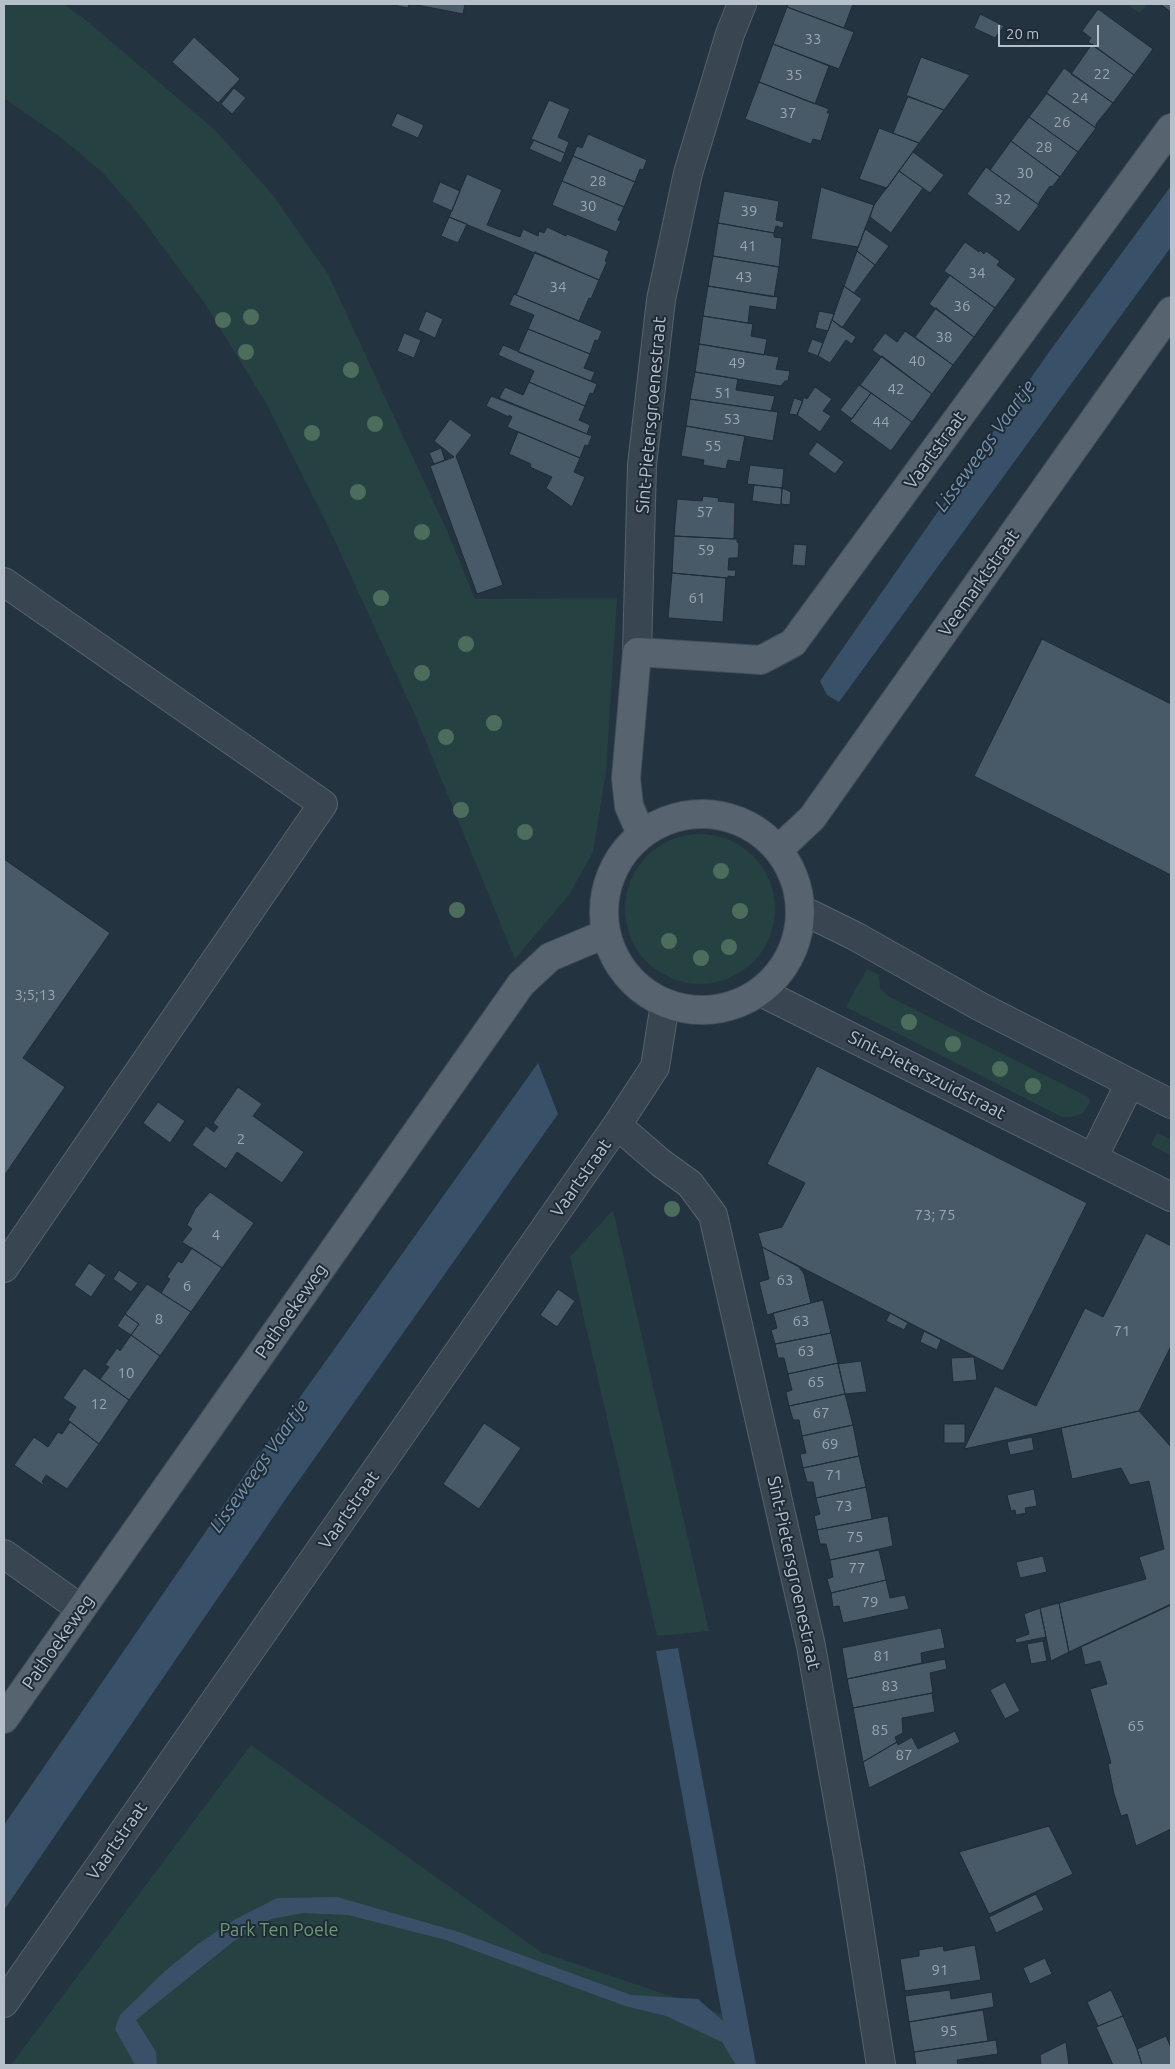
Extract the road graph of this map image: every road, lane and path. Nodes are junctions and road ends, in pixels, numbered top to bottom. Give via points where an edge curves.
1 (742, 4) edge
2 (1171, 128) edge
3 (1171, 311) edge
4 (4, 582) edge
5 (637, 652) junction
6 (641, 834) junction
7 (779, 849) junction
8 (802, 910) junction
9 (605, 934) junction
10 (761, 992) junction
11 (665, 1004) junction
12 (1130, 1083) junction
13 (1171, 1104) edge
14 (617, 1125) junction
15 (1094, 1158) junction
16 (1171, 1196) edge
17 (4, 1268) edge
18 (4, 1554) edge
19 (81, 1609) junction
20 (4, 1719) edge
21 (4, 2003) edge
22 (881, 2065) edge

1 - 5 street, Sint-Pietersgroenestraat via 688,173 661,300 642,465
2 - 5 main road, Vaartstraat via 793,643 761,660
3 - 7 main road, Veemarktstraat via 812,818
4 - 17 street via 322,804
5 - 6 main road, Sint-Pietersgroenestraat via 626,778 629,806
6 - 7 main road via 667,819 697,813 728,816 756,828
6 - 9 main road via 622,854 608,879 603,906
7 - 8 main road via 795,877
8 - 10 main road via 797,942 783,970
8 - 12 street
9 - 11 main road via 617,963 638,987
9 - 19 main road, Pathoekeweg via 550,957 521,984
10 - 11 main road via 729,1008 694,1011
10 - 15 street, Sint-Pieterszuidstraat
11 - 14 street, Vaartstraat via 655,1067
12 - 13 street
12 - 15 street
14 - 21 street, Vaartstraat
14 - 22 street, Sint-Pietersgroenestraat via 690,1184 713,1216 811,1646
15 - 16 street, Sint-Pieterszuidstraat
18 - 19 street
19 - 20 main road, Pathoekeweg

